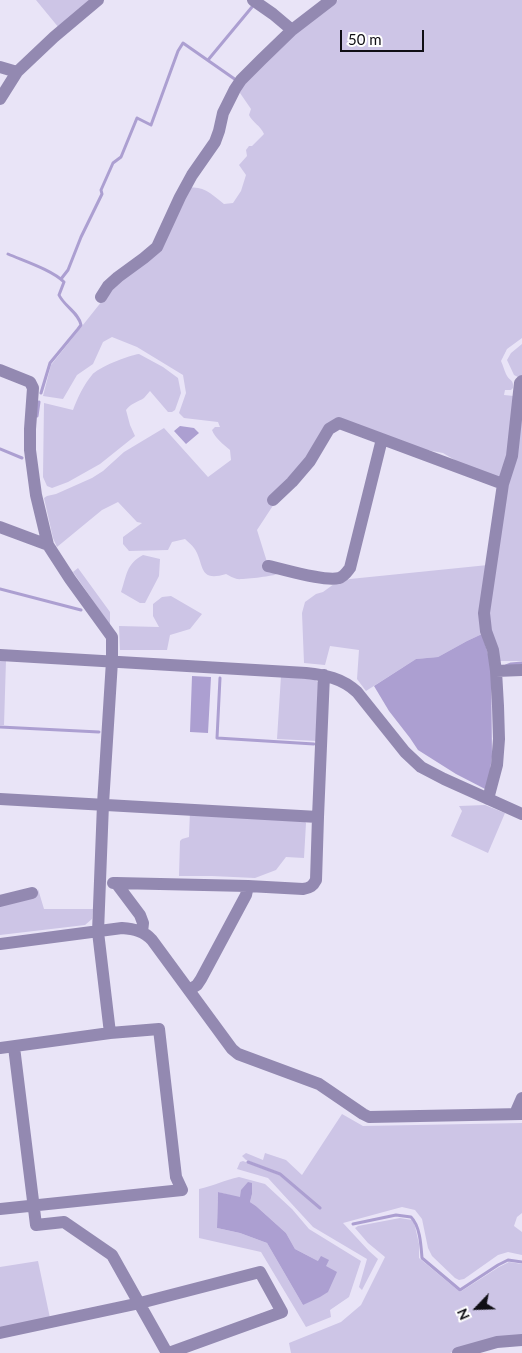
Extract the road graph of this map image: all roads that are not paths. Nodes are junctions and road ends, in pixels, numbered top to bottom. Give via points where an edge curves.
1 (98, 0) edge
2 (253, 0) edge
3 (331, 0) edge
4 (292, 30) junction
5 (0, 67) edge
6 (17, 72) junction
7 (0, 99) edge
8 (101, 297) dead end
9 (0, 370) edge
10 (522, 381) edge
11 (382, 439) junction
12 (503, 484) junction
13 (273, 500) dead end
14 (0, 527) edge
15 (48, 545) junction
16 (268, 566) dead end
17 (0, 654) edge
18 (112, 661) junction
19 (522, 670) edge
20 (496, 671) junction
21 (324, 675) junction
22 (0, 799) edge
23 (488, 799) junction
24 (103, 804) junction
25 (522, 814) edge
26 (318, 817) junction
27 (100, 882) junction
28 (116, 883) junction
29 (248, 886) junction
30 (32, 893) dead end
31 (0, 901) edge
32 (98, 932) junction
33 (142, 932) junction
34 (0, 944) edge
35 (189, 990) junction
36 (110, 1033) junction
37 (14, 1047) junction
38 (0, 1048) edge
39 (522, 1098) edge
40 (519, 1114) edge
41 (33, 1204) junction
42 (0, 1209) edge
43 (140, 1303) junction
44 (0, 1333) edge
45 (520, 1340) edge
46 (168, 1353) edge
47 (458, 1353) edge

1 - 6 street
2 - 4 street
3 - 4 street
4 - 8 street via 235,89 223,113 215,142 188,183 156,247 108,286
5 - 6 street
6 - 7 street
9 - 15 street via 30,382 33,388 30,450
10 - 12 street via 512,456
11 - 12 street
11 - 13 street via 339,423 329,429 310,461
11 - 16 street via 346,574 338,578 317,578
12 - 20 street via 484,613
14 - 15 street
15 - 18 street via 112,637
17 - 18 street
18 - 21 street
18 - 24 street
19 - 20 street
20 - 23 street via 497,765
21 - 23 street via 357,692 405,752 422,767
21 - 26 street
22 - 24 street
23 - 25 street
24 - 26 street
24 - 27 street
26 - 29 street via 314,885 303,889
27 - 28 street
27 - 32 street
28 - 29 street
28 - 33 street via 140,915
29 - 35 street via 201,978
30 - 31 street
32 - 33 street via 122,928
32 - 34 street
32 - 36 street
33 - 35 street via 152,940
35 - 40 street via 238,1054 319,1084 369,1117
36 - 37 street
36 - 41 street via 159,1029 176,1177 182,1190
37 - 38 street
37 - 41 street
39 - 40 street
41 - 42 street
41 - 43 street via 36,1225 64,1222 112,1255
43 - 44 street
43 - 46 street
43 - 46 street via 260,1272 282,1312
45 - 47 street via 497,1342

